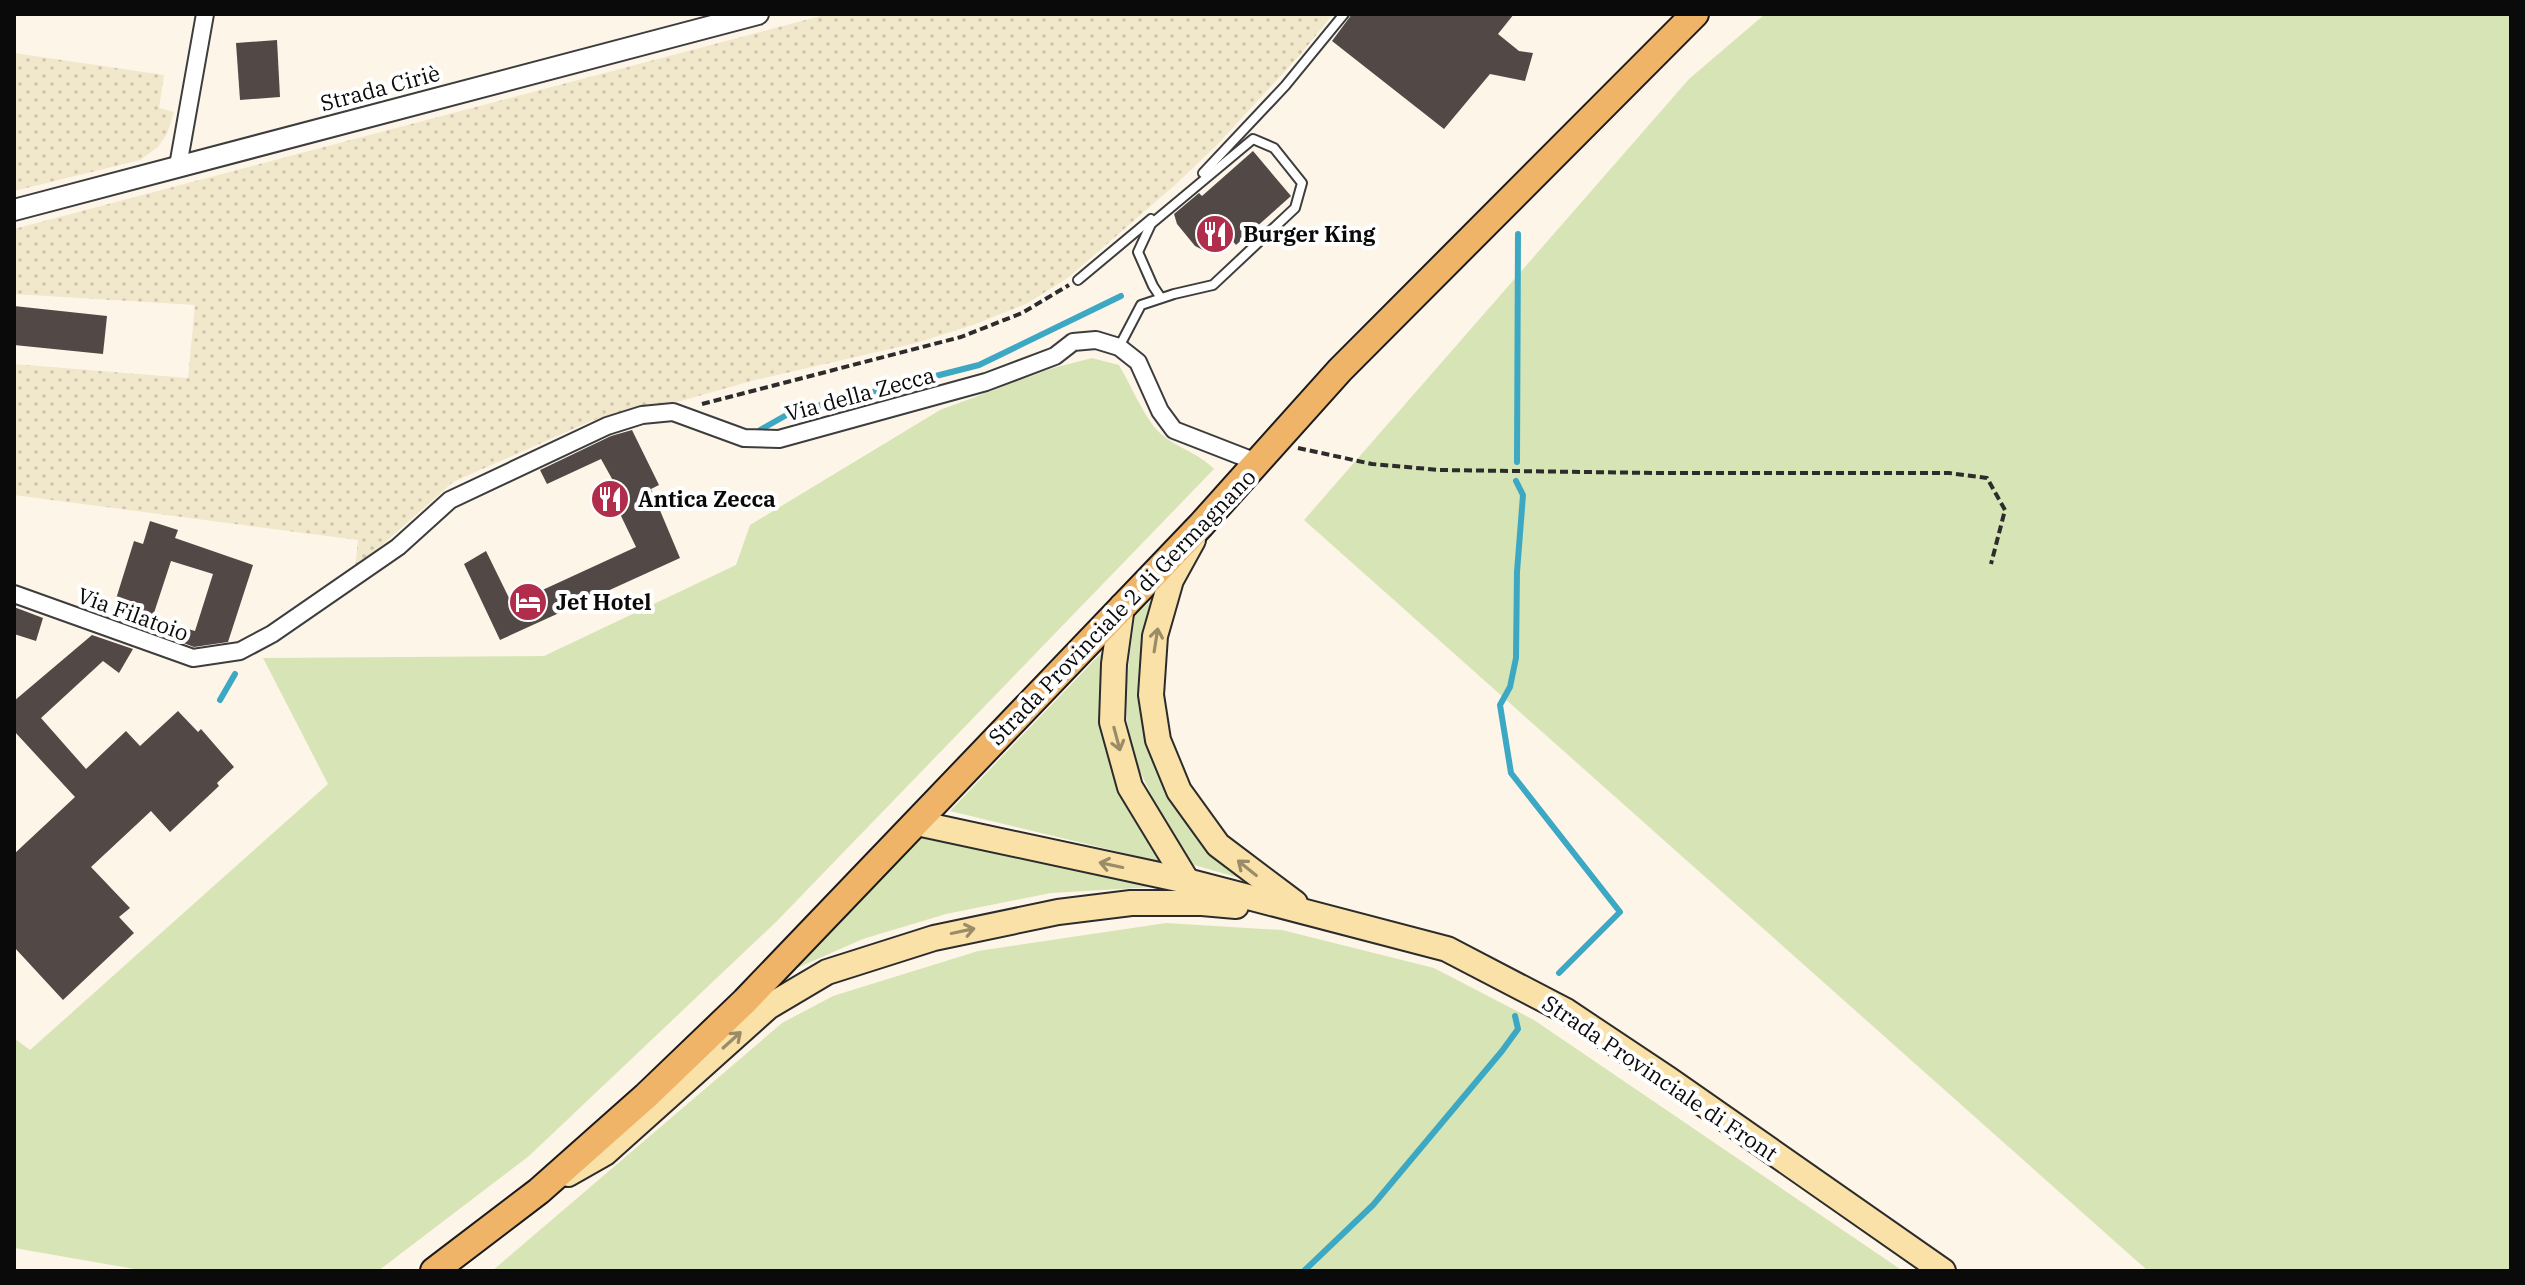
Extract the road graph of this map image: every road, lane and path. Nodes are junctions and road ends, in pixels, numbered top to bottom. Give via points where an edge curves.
1 (205, 14) edge
2 (758, 14) edge
3 (1344, 14) edge
4 (1695, 14) edge
5 (178, 166) junction
6 (14, 210) edge
7 (1078, 280) joint
8 (1161, 298) junction
9 (1119, 347) junction
10 (673, 412) junction
11 (1268, 453) junction
12 (1201, 525) junction
13 (1991, 564) dead end
14 (14, 594) edge
15 (1122, 606) junction
16 (240, 651) joint
17 (917, 823) junction
18 (1187, 881) junction
19 (1310, 914) junction
20 (539, 1191) junction
21 (434, 1271) edge
22 (1943, 1271) edge

1 - 5 street
2 - 5 street, Strada Ciriè
3 - 7 lane via 1197,180
4 - 11 main road, Strada Provinciale 2 di Germagnano via 1340,370
5 - 6 street, Strada Ciriè
7 - 10 path via 1022,313 961,337
8 - 8 lane via 1213,285 1295,208 1302,183 1274,148 1253,139 1151,224 1138,252
8 - 9 lane via 1141,305
9 - 10 street, Via della Zecca via 1096,340 1073,342 1055,356 986,382 779,439 744,438
9 - 11 street via 1138,362 1174,430
10 - 16 street, Via della Zecca via 607,426 450,500 398,547
11 - 12 main road, Strada Provinciale 2 di Germagnano
11 - 13 path via 1440,470 1949,473 1987,478 2005,510
12 - 15 main road, Strada Provinciale 2 di Germagnano
19 -> 12 main road via 1218,845 1179,791 1158,740 1151,695 1155,636 1171,580
14 - 16 street, Via Filatoio via 193,658
15 - 17 main road, Strada Provinciale 2 di Germagnano
15 -> 18 main road via 1112,722 1130,787
18 -> 17 main road
17 - 20 main road, Strada Provinciale 2 di Germagnano via 745,1001
18 - 19 main road
20 -> 19 main road via 605,1153 768,1007 827,972 934,938 1072,910 1202,903
19 - 22 main road, Strada Provinciale di Front via 1447,949 1566,1011
20 - 21 main road, Strada Provinciale 2 di Germagnano

